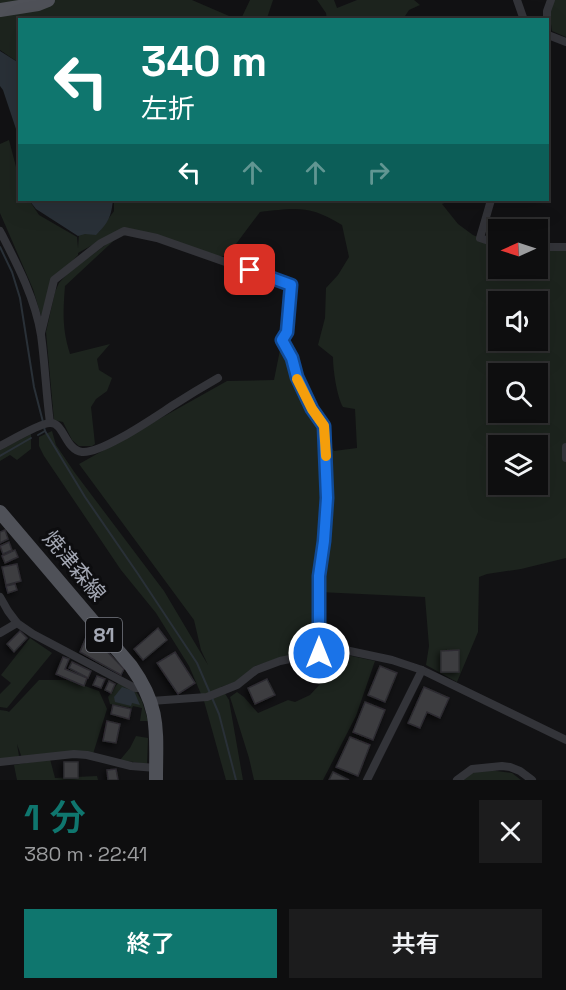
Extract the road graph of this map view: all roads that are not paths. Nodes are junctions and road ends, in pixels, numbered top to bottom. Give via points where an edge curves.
1 (48, 0) edge
2 (517, 0) edge
3 (551, 0) edge
4 (0, 10) edge
5 (523, 18) edge
6 (547, 18) edge
7 (549, 35) edge
8 (566, 42) edge
9 (491, 201) edge
10 (0, 231) edge
11 (488, 241) edge
12 (548, 247) edge
13 (566, 247) edge
14 (40, 333) junction
15 (218, 378) dead end
16 (49, 423) junction
17 (0, 446) edge
18 (566, 447) edge
19 (566, 458) edge
20 (2, 517) edge
21 (0, 597) edge
22 (17, 623) junction
23 (0, 633) edge
24 (319, 653) junction
25 (422, 670) junction
26 (144, 688) junction
27 (151, 701) junction
28 (566, 740) edge
29 (0, 762) edge
30 (156, 774) edge
31 (367, 780) edge
32 (457, 780) edge
33 (532, 780) edge

1 - 4 main road
2 - 5 street
3 - 6 street
7 - 8 street
9 - 11 street via 480,238
10 - 14 street via 21,273
12 - 13 street
14 - 16 street
14 - 24 street via 54,280 101,243 124,231 157,238 291,285 287,332 282,340 312,409 324,426 325,438 327,498 319,576
15 - 16 street via 95,450 81,452 72,448 57,425
16 - 17 street
18 - 19 street
20 - 26 main road, 焼津森線 / 81 via 131,666
21 - 22 street
22 - 23 street
22 - 26 street via 135,688
24 - 25 street via 345,650
24 - 27 street via 256,670 237,685 207,697
25 - 28 street
25 - 31 street
26 - 27 main road, 焼津森線 / 81
27 - 30 main road, 焼津森線 / 81 via 156,729
29 - 30 street via 87,755
32 - 33 street via 472,769 510,766

